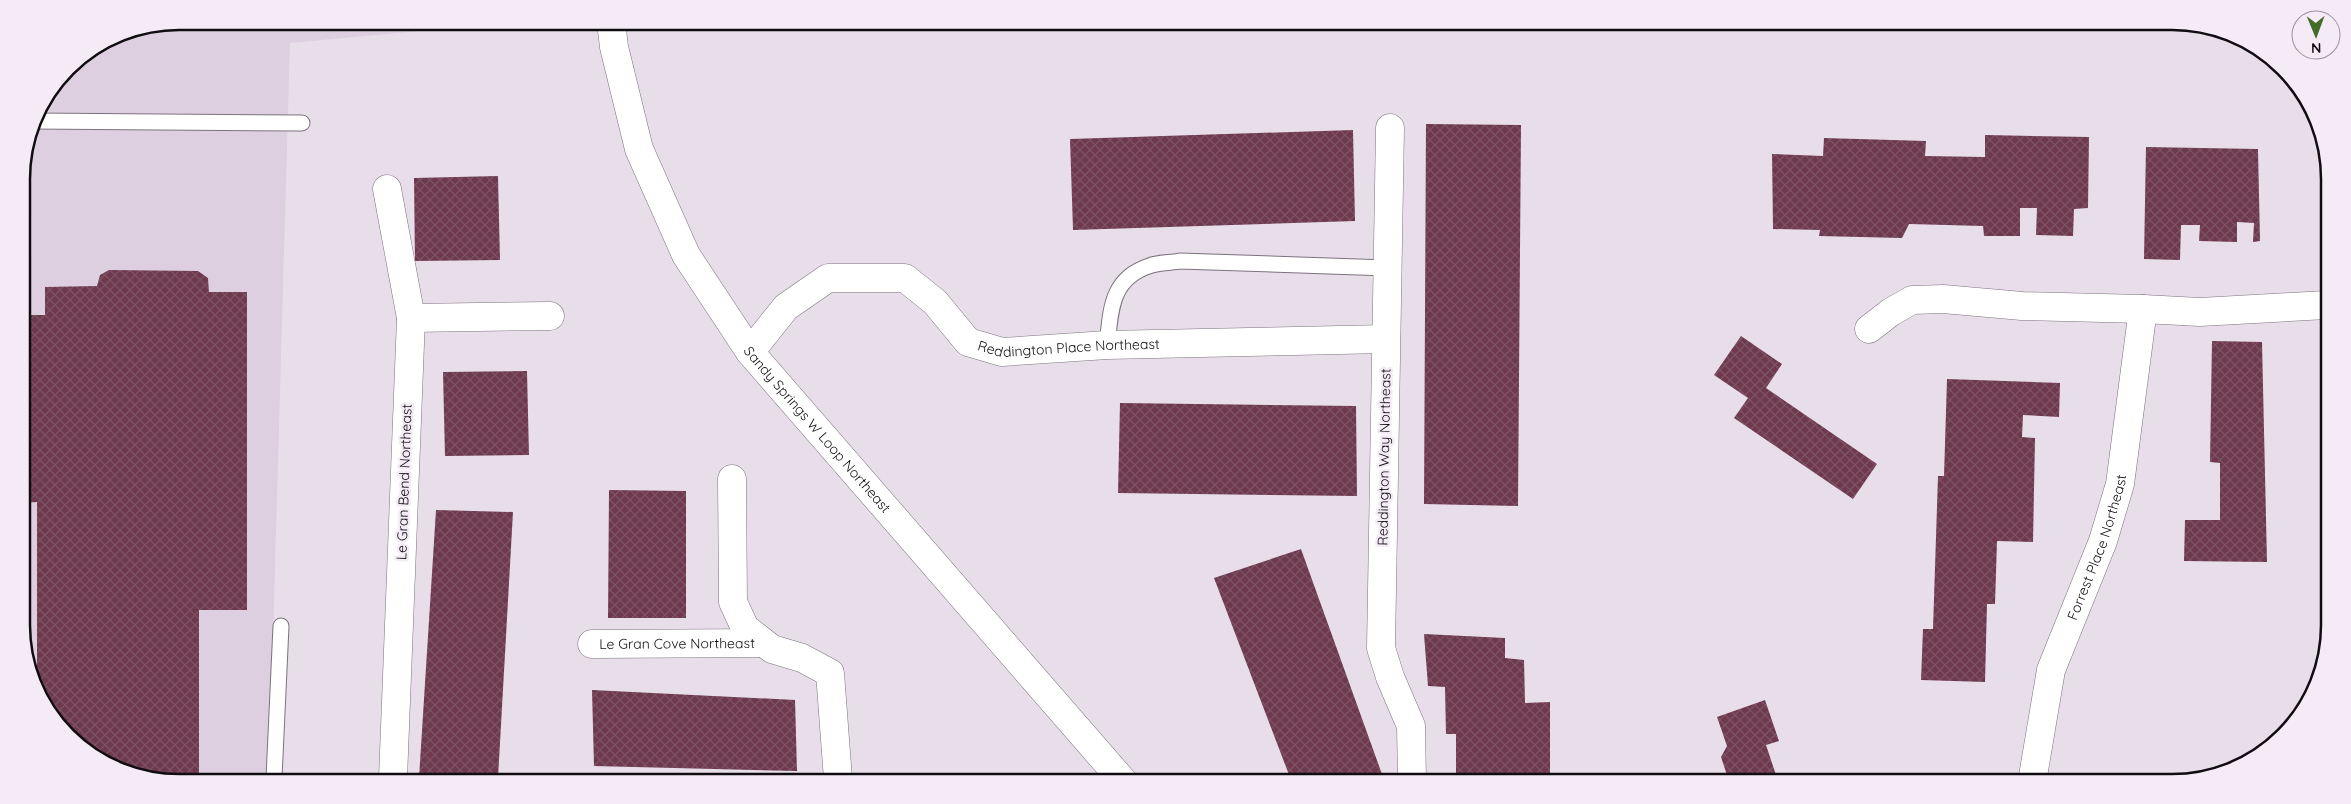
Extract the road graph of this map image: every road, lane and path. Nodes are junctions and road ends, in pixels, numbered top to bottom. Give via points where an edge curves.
1 (612, 30) edge
2 (41, 121) edge
3 (302, 123) dead end
4 (1390, 128) dead end
5 (387, 189) dead end
6 (1388, 268) junction
7 (2321, 305) edge
8 (2143, 309) junction
9 (550, 316) dead end
10 (411, 318) junction
11 (1870, 329) dead end
12 (1386, 340) junction
13 (1107, 345) junction
14 (750, 352) junction
15 (732, 479) dead end
16 (281, 626) dead end
17 (763, 643) junction
18 (592, 644) dead end
19 (274, 774) edge
20 (393, 774) edge
21 (838, 774) edge
22 (1117, 774) edge
23 (1412, 774) edge
24 (2033, 774) edge

1 - 14 street, Sandy Springs W Loop Northeast via 639,148 686,255
2 - 3 lane
4 - 6 street, Reddington Way Northeast
5 - 10 street, Le Gran Bend Northeast
6 - 12 street, Reddington Way Northeast
6 - 13 lane via 1180,262 1149,266 1123,281 1112,301
7 - 8 street via 2200,312
8 - 11 street via 1912,300 1890,312
8 - 24 street, Forrest Place Northeast via 2120,484 2103,541 2051,670
9 - 10 street
10 - 20 street, Le Gran Bend Northeast
12 - 13 street, Reddington Place Northeast
12 - 23 street, Reddington Way Northeast via 1381,648 1411,726
13 - 14 street, Reddington Place Northeast via 1002,352 968,342 935,302 904,278 828,278 786,307
14 - 22 street, Sandy Springs W Loop Northeast
15 - 17 street via 733,602 745,628
16 - 19 lane
17 - 18 street, Le Gran Cove Northeast
17 - 21 street via 830,672

